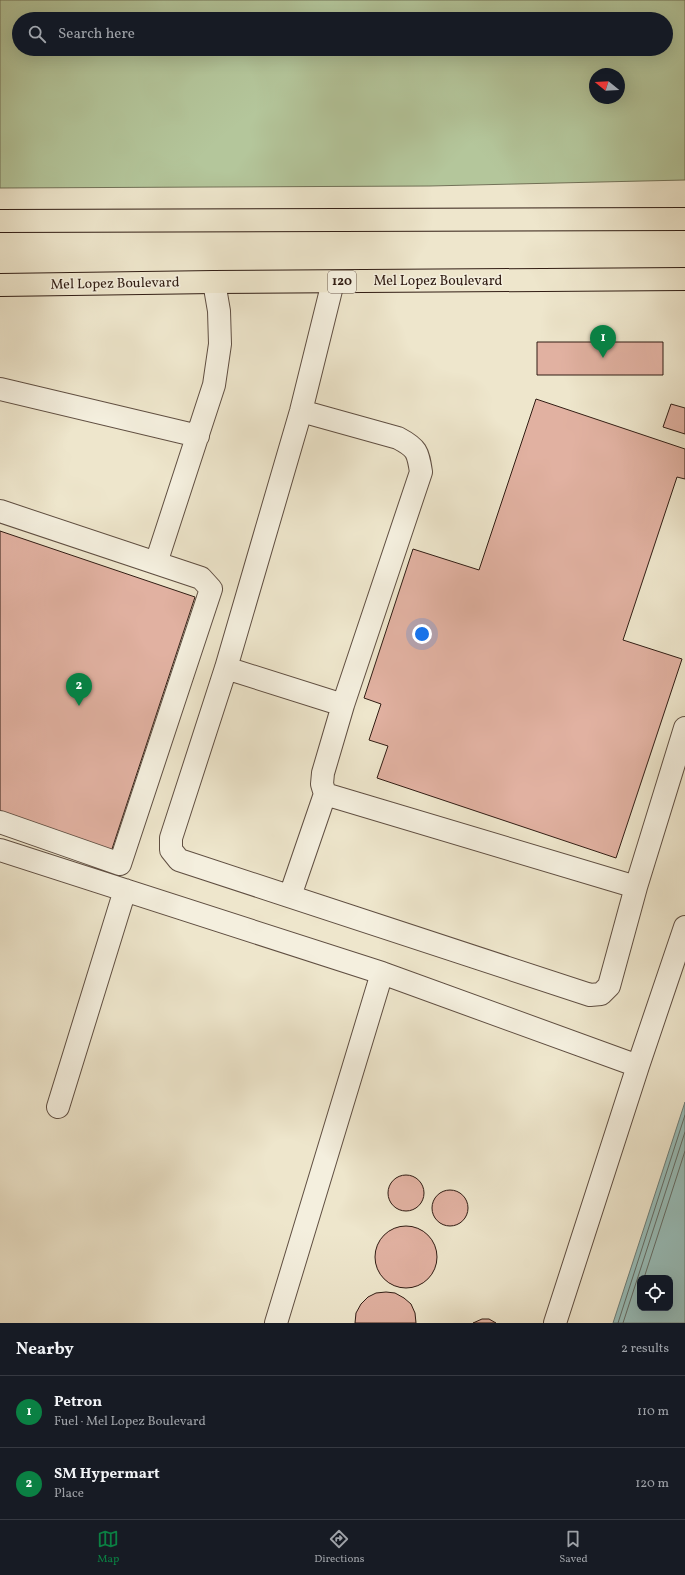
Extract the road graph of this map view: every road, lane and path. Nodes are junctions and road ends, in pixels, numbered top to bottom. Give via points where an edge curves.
1 (685, 219) edge
2 (0, 221) edge
3 (685, 280) edge
4 (214, 282) junction
5 (333, 282) junction
6 (0, 285) edge
7 (0, 389) edge
8 (301, 411) junction
9 (198, 436) junction
10 (0, 512) edge
11 (156, 563) junction
12 (226, 668) junction
13 (343, 705) junction
14 (685, 728) edge
15 (325, 794) junction
16 (0, 822) edge
17 (0, 850) edge
18 (636, 887) junction
19 (125, 890) junction
20 (290, 896) junction
21 (685, 927) edge
22 (382, 973) junction
23 (638, 1066) junction
24 (58, 1107) dead end
25 (276, 1323) edge
26 (555, 1323) edge

1 - 2 highway
3 - 5 highway, Mel Lopez Boulevard / 120
4 - 5 highway, Mel Lopez Boulevard / 120
4 - 6 highway, Mel Lopez Boulevard / 120
4 - 9 lane via 220,311 220,344 214,385
5 - 8 lane
7 - 9 lane
8 - 12 lane
8 - 13 lane via 398,438 412,445 419,457 421,472
9 - 11 lane
10 - 11 lane
11 - 16 lane via 202,578 211,589 120,864
12 - 13 lane
12 - 20 lane via 171,838 171,850 180,860
13 - 15 lane via 323,773 322,784
14 - 18 lane
15 - 18 lane
15 - 20 lane
17 - 19 lane
18 - 20 lane via 609,986 601,994 590,995
19 - 22 lane
19 - 24 lane
21 - 23 lane
22 - 23 lane
22 - 25 lane
23 - 26 lane

